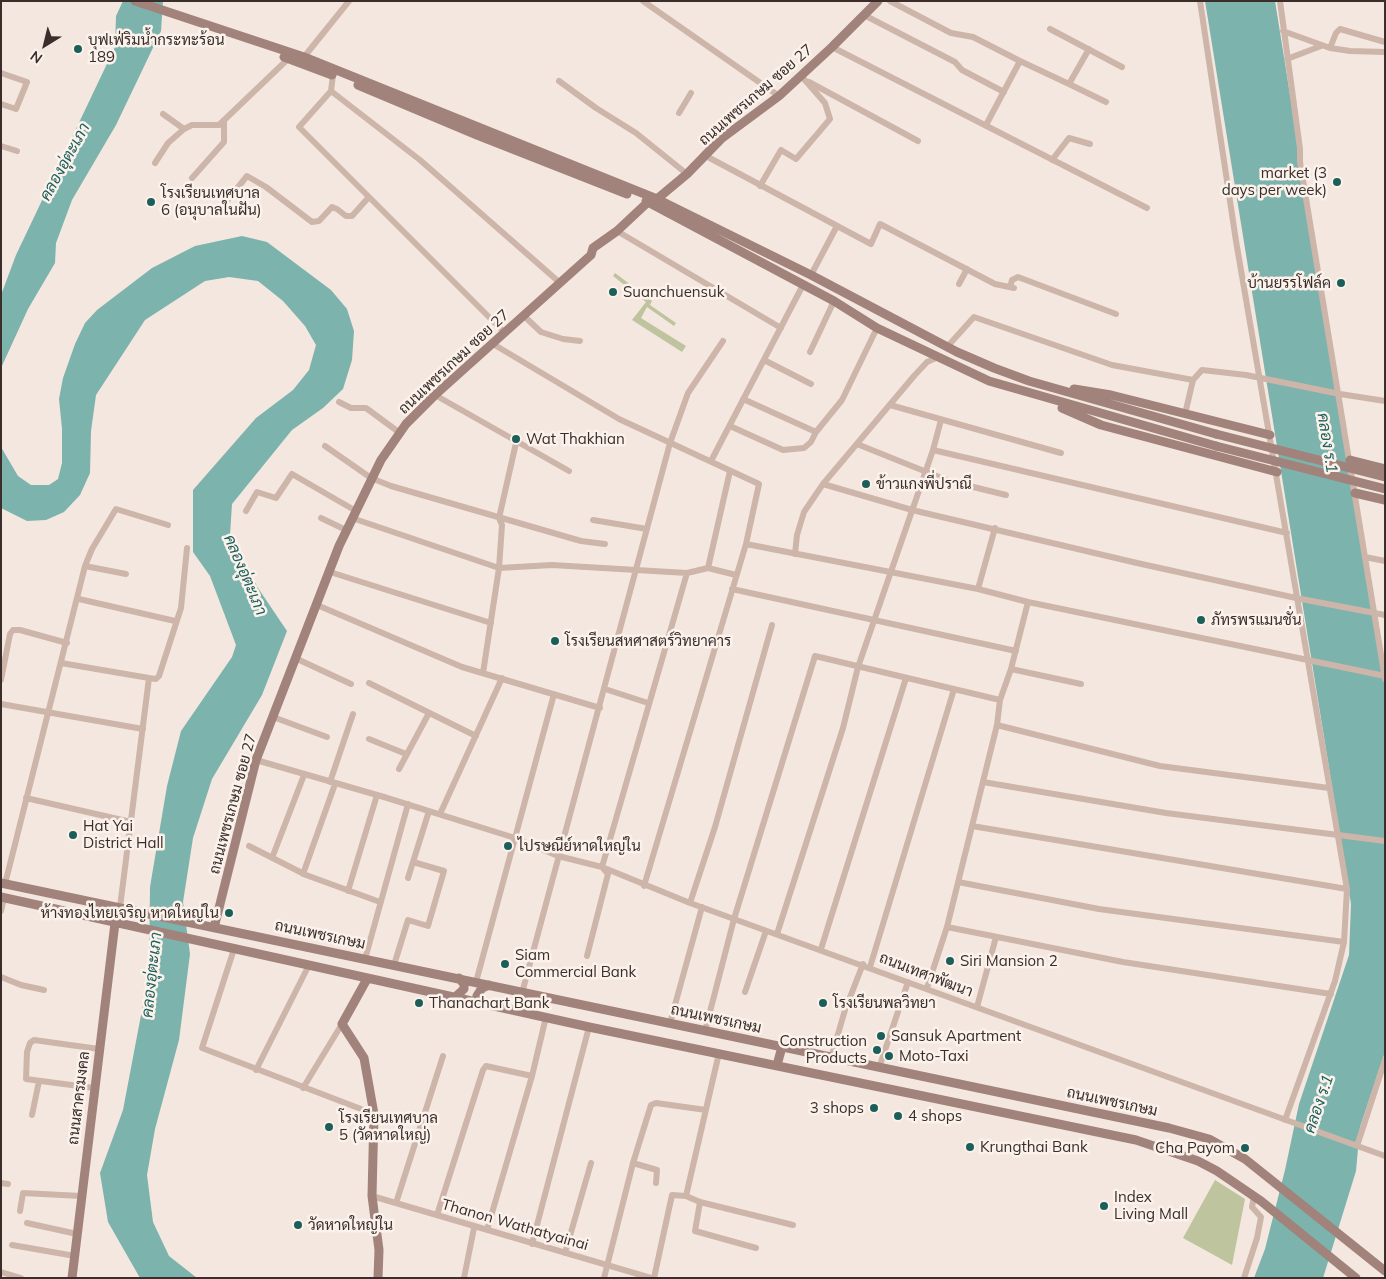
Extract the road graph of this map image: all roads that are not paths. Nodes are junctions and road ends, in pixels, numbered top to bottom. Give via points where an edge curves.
1 (135, 1) edge
2 (349, 1) edge
3 (643, 1) edge
4 (878, 1) edge
5 (890, 1) edge
6 (1200, 1) edge
7 (1280, 1) edge
8 (864, 15) junction
9 (195, 25) junction
10 (1050, 29) dead end
11 (1283, 31) junction
12 (1385, 42) edge
13 (1321, 46) junction
14 (832, 48) junction
15 (1330, 48) junction
16 (1090, 49) junction
17 (1385, 52) edge
18 (304, 57) junction
19 (289, 58) junction
20 (1287, 59) junction
21 (1020, 61) junction
22 (1122, 67) dead end
23 (1, 73) edge
24 (333, 75) junction
25 (801, 77) junction
26 (559, 81) dead end
27 (364, 84) junction
28 (1069, 84) junction
29 (331, 91) junction
30 (1004, 92) junction
31 (691, 93) dead end
32 (779, 96) junction
33 (1106, 102) dead end
34 (1, 104) edge
35 (679, 112) dead end
36 (163, 114) dead end
37 (224, 120) junction
38 (986, 125) junction
39 (184, 129) junction
40 (918, 141) dead end
41 (1090, 144) dead end
42 (1, 146) edge
43 (18, 151) dead end
44 (706, 156) junction
45 (1052, 160) junction
46 (155, 162) dead end
47 (687, 174) junction
48 (192, 178) dead end
49 (760, 186) junction
50 (368, 198) junction
51 (652, 201) junction
52 (226, 202) dead end
53 (1147, 208) dead end
54 (837, 226) junction
55 (617, 231) junction
56 (967, 269) junction
57 (811, 275) junction
58 (559, 282) junction
59 (958, 284) dead end
60 (803, 285) junction
61 (834, 301) junction
62 (1116, 314) dead end
63 (524, 316) junction
64 (781, 328) junction
65 (877, 328) junction
66 (505, 333) junction
67 (580, 341) dead end
68 (723, 341) dead end
69 (493, 344) junction
70 (947, 347) junction
71 (810, 352) dead end
72 (938, 357) junction
73 (764, 360) junction
74 (1260, 378) junction
75 (1193, 380) junction
76 (1029, 381) junction
77 (811, 384) dead end
78 (1024, 393) junction
79 (1340, 394) junction
80 (435, 395) junction
81 (743, 400) junction
82 (1385, 401) edge
83 (339, 402) dead end
84 (890, 405) junction
85 (1185, 414) junction
86 (941, 420) junction
87 (730, 426) junction
88 (816, 432) junction
89 (400, 433) junction
90 (1270, 435) junction
91 (516, 443) junction
92 (670, 443) junction
93 (857, 444) junction
94 (326, 446) dead end
95 (933, 450) junction
96 (1061, 453) dead end
97 (1350, 460) junction
98 (711, 462) junction
99 (1385, 469) edge
100 (569, 471) dead end
101 (730, 471) junction
102 (925, 472) junction
103 (1277, 472) junction
104 (1385, 477) edge
105 (371, 478) junction
106 (823, 484) junction
107 (1385, 490) edge
108 (1354, 492) junction
109 (1006, 495) dead end
110 (1385, 500) edge
111 (912, 510) junction
112 (246, 511) dead end
113 (354, 514) junction
114 (322, 518) dead end
115 (499, 518) junction
116 (593, 520) dead end
117 (168, 525) dead end
118 (995, 528) junction
119 (647, 529) junction
120 (346, 530) junction
121 (1287, 533) junction
122 (605, 544) dead end
123 (746, 544) junction
124 (187, 548) dead end
125 (795, 554) junction
126 (1365, 557) junction
127 (1385, 561) edge
128 (85, 566) junction
129 (499, 568) junction
130 (708, 568) junction
131 (637, 569) junction
132 (330, 572) junction
133 (687, 573) junction
134 (890, 573) junction
135 (126, 574) dead end
136 (736, 575) junction
137 (732, 589) junction
138 (978, 589) junction
139 (1296, 598) junction
140 (79, 599) junction
141 (1028, 602) junction
142 (317, 605) junction
143 (1374, 613) junction
144 (1385, 615) edge
145 (876, 619) junction
146 (175, 620) junction
147 (491, 623) junction
148 (772, 625) dead end
149 (67, 643) junction
150 (1382, 649) edge
151 (1016, 650) junction
152 (295, 658) junction
153 (1311, 661) junction
154 (61, 663) junction
155 (858, 667) junction
156 (1011, 670) junction
157 (484, 673) junction
158 (1383, 676) edge
159 (150, 678) junction
160 (502, 678) junction
161 (906, 678) junction
162 (1, 680) edge
163 (368, 683) dead end
164 (350, 684) dead end
165 (1081, 684) dead end
166 (954, 689) junction
167 (605, 690) junction
168 (554, 694) junction
169 (1000, 700) junction
170 (648, 703) junction
171 (1, 704) edge
172 (600, 708) junction
173 (48, 712) junction
174 (429, 713) junction
175 (354, 714) dead end
176 (273, 717) junction
177 (997, 725) junction
178 (143, 729) junction
179 (476, 736) junction
180 (328, 737) dead end
181 (369, 740) dead end
182 (406, 754) junction
183 (256, 760) junction
184 (399, 769) dead end
185 (304, 775) junction
186 (983, 782) junction
187 (333, 783) junction
188 (1329, 788) junction
189 (377, 795) junction
190 (26, 798) junction
191 (408, 804) junction
192 (429, 811) junction
193 (440, 814) junction
194 (131, 822) junction
195 (972, 826) junction
196 (1336, 837) junction
197 (515, 838) junction
198 (1385, 841) edge
199 (249, 846) dead end
200 (558, 856) junction
201 (272, 858) junction
202 (413, 862) junction
203 (602, 867) junction
204 (303, 874) junction
205 (408, 878) dead end
206 (958, 882) junction
207 (3, 883) edge
208 (644, 886) junction
209 (1347, 889) junction
210 (348, 891) junction
211 (3, 898) edge
212 (380, 902) junction
213 (690, 903) junction
214 (120, 907) junction
215 (702, 907) junction
216 (1, 911) edge
217 (734, 919) junction
218 (115, 923) junction
219 (211, 927) junction
220 (947, 927) junction
221 (766, 931) junction
222 (777, 934) junction
223 (996, 938) junction
224 (1344, 942) junction
225 (234, 949) junction
226 (821, 949) junction
227 (587, 956) dead end
228 (365, 959) junction
229 (863, 964) junction
230 (309, 965) junction
231 (394, 965) junction
232 (870, 967) junction
233 (1, 976) edge
234 (459, 978) junction
235 (367, 979) junction
236 (476, 982) junction
237 (908, 982) junction
238 (489, 985) junction
239 (927, 988) junction
240 (44, 990) dead end
241 (745, 992) dead end
242 (522, 993) junction
243 (1331, 994) junction
244 (454, 998) junction
245 (484, 1004) junction
246 (977, 1007) junction
247 (546, 1017) junction
248 (670, 1023) junction
249 (342, 1024) junction
250 (589, 1027) junction
251 (705, 1030) junction
252 (782, 1047) junction
253 (99, 1049) junction
254 (719, 1054) junction
255 (443, 1056) dead end
256 (831, 1058) junction
257 (1385, 1060) edge
258 (777, 1066) junction
259 (879, 1068) junction
260 (256, 1070) junction
261 (532, 1076) junction
262 (39, 1081) junction
263 (946, 1082) junction
264 (94, 1088) junction
265 (303, 1088) junction
266 (941, 1100) junction
267 (706, 1110) junction
268 (374, 1114) junction
269 (32, 1115) dead end
270 (1285, 1120) junction
271 (1357, 1146) junction
272 (1385, 1156) edge
273 (590, 1163) dead end
274 (633, 1163) junction
275 (656, 1183) dead end
276 (81, 1196) junction
277 (372, 1196) junction
278 (686, 1196) junction
279 (1258, 1199) junction
280 (700, 1202) junction
281 (396, 1203) junction
282 (20, 1211) dead end
283 (436, 1215) junction
284 (27, 1223) dead end
285 (792, 1224) dead end
286 (474, 1228) junction
287 (487, 1230) junction
288 (77, 1234) junction
289 (532, 1244) junction
290 (12, 1245) dead end
291 (756, 1248) dead end
292 (564, 1253) junction
293 (75, 1256) junction
294 (607, 1265) junction
295 (1385, 1271) edge
296 (1, 1272) edge
297 (21, 1278) edge
298 (72, 1278) edge
299 (378, 1278) edge
300 (464, 1278) edge
301 (604, 1278) edge
302 (650, 1278) edge
303 (654, 1278) edge
304 (1244, 1278) edge
305 (1356, 1278) edge

1 - 9 main road
2 - 18 street
3 - 32 street
4 - 8 main road, ถนนเพชรเกษม ซอย 27
5 - 21 street via 951,32 973,37
6 - 74 street
7 - 11 street
8 - 14 main road, ถนนเพชรเกษม ซอย 27
8 - 30 street via 956,62 962,70
9 - 18 main road
9 - 19 main road
10 - 16 street
11 - 13 street
11 - 20 street
12 - 15 street via 1340,29
13 - 15 street
13 - 20 street
14 - 25 main road, ถนนเพชรเกษม ซอย 27
14 - 38 street
15 - 17 street
16 - 22 street
16 - 28 street
18 - 27 main road
19 - 24 main road
19 - 37 street
20 - 79 street via 1300,162
21 - 28 street
21 - 30 street
23 - 34 street via 27,82 16,109
24 - 27 main road
24 - 29 street
25 - 32 main road, ถนนเพชรเกษม ซอย 27
25 - 40 street
25 - 49 street via 825,103 830,120 796,160 781,150
26 - 47 street via 636,133
27 - 51 main road
28 - 33 street
29 - 50 street via 299,127
29 - 58 street via 420,160
30 - 38 street
31 - 35 street
32 - 44 main road, ถนนเพชรเกษม ซอย 27 via 721,139
36 - 39 street
37 - 39 street via 219,125 192,125
37 - 48 street via 224,142
38 - 45 street
39 - 46 street via 168,143
41 - 45 street via 1069,138
42 - 43 street
44 - 47 main road, ถนนเพชรเกษม ซอย 27
44 - 49 street
45 - 53 street
47 - 51 main road, ถนนเพชรเกษม ซอย 27
49 - 54 street
50 - 52 street via 352,216 332,207 319,221 312,222 247,176
50 - 66 street
51 - 55 main road, ถนนเพชรเกษม ซอย 27
51 - 57 main road
51 - 60 main road
54 - 56 street via 871,244 880,224
54 - 57 street
55 - 58 main road, ถนนเพชรเกษม ซอย 27 via 593,248 591,255
55 - 64 street
56 - 59 street
56 - 62 street via 994,284 1012,288 1012,280 1018,278
57 - 70 main road
58 - 63 main road, ถนนเพชรเกษม ซอย 27
60 - 61 main road
60 - 64 street
61 - 65 main road
61 - 71 street
63 - 66 main road, ถนนเพชรเกษม ซอย 27
63 - 67 street via 541,332
64 - 73 street
65 - 72 main road
65 - 88 street via 842,400
66 - 69 main road, ถนนเพชรเกษม ซอย 27
68 - 92 street via 688,393
69 - 80 main road, ถนนเพชรเกษม ซอย 27
69 - 92 street via 618,419
70 - 75 street via 974,317 1112,365
70 - 76 main road
72 - 78 main road
72 - 84 street via 927,362
73 - 77 street
73 - 81 street
74 - 75 street via 1202,370
74 - 79 street
74 - 90 street
75 - 85 street
76 - 85 main road via 1111,395
76 - 104 main road, bridge
78 - 103 main road via 1101,424
78 - 107 main road, bridge
79 - 82 street
79 - 97 street
80 - 89 main road, ถนนเพชรเกษม ซอย 27
80 - 91 street
81 - 87 street
81 - 88 street
83 - 89 street via 352,408 366,408
84 - 86 street
84 - 93 street
85 - 90 main road
86 - 95 street
86 - 96 street
87 - 88 street via 782,450 804,448
87 - 98 street
89 - 105 main road, ถนนเพชรเกษม ซอย 27
90 - 103 street
91 - 100 street
91 - 115 street
92 - 98 street
92 - 119 street
93 - 102 street
93 - 106 street
94 - 105 street
95 - 102 street
95 - 121 street
97 - 99 main road
97 - 108 street
98 - 101 street
101 - 123 street via 759,484
101 - 130 street
102 - 109 street
102 - 111 street
103 - 121 street
105 - 113 main road, ถนนเพชรเกษม ซอย 27
105 - 115 street
106 - 111 street
106 - 125 street via 804,512
108 - 110 main road
108 - 126 street
111 - 118 street
111 - 134 street
112 - 113 street via 257,492 276,498 293,474
113 - 120 main road, ถนนเพชรเกษม ซอย 27
113 - 129 street
114 - 120 street
115 - 122 street via 581,541
115 - 129 street via 502,525
116 - 119 street
117 - 128 street via 116,509
118 - 138 street
118 - 139 street
119 - 131 street
120 - 132 main road, ถนนเพชรเกษม ซอย 27
121 - 139 street
123 - 125 street
123 - 136 street
124 - 146 street via 184,593
125 - 134 street
126 - 127 street
126 - 143 street
128 - 135 street
128 - 140 street
129 - 131 street via 552,565
129 - 147 street
130 - 133 street
130 - 136 street
131 - 133 street
131 - 167 street
132 - 142 main road, ถนนเพชรเกษม ซอย 27
132 - 147 street
133 - 170 street
134 - 138 street
134 - 145 street
136 - 137 street
137 - 145 street
137 - 208 street
138 - 141 street
139 - 143 street
139 - 153 street
140 - 146 street
140 - 149 street
141 - 151 street
141 - 153 street
142 - 152 main road, ถนนเพชรเกษม ซอย 27
142 - 157 street via 462,667
143 - 144 street
143 - 150 street
145 - 151 street
145 - 155 street
146 - 159 street via 161,672 156,679
147 - 157 street
148 - 213 street via 715,828
149 - 154 street
149 - 162 street via 13,630
150 - 158 street
151 - 156 street
152 - 164 street
152 - 176 main road, ถนนเพชรเกษม ซอย 27
153 - 158 street
153 - 188 street
154 - 159 street
154 - 173 street
155 - 161 street
155 - 217 street via 815,656
155 - 222 street via 843,728
156 - 165 street
156 - 169 street
157 - 160 street
159 - 178 street
160 - 168 street
160 - 179 street
161 - 166 street
161 - 226 street
163 - 174 street
166 - 169 street
166 - 232 street
167 - 170 street
167 - 172 street
168 - 172 street
168 - 197 street
169 - 177 street
170 - 203 street
171 - 173 street
172 - 200 street
173 - 178 street
173 - 190 street
174 - 179 street
174 - 182 street
175 - 187 street
176 - 180 street
176 - 183 main road, ถนนเพชรเกษม ซอย 27
177 - 186 street
177 - 188 street via 1160,766
178 - 194 street
179 - 193 street
181 - 182 street
182 - 184 street
183 - 185 street, ถนนเทศาพัฒนา
183 - 219 main road, ถนนเพชรเกษม ซอย 27
185 - 187 street, ถนนเทศาพัฒนา
185 - 201 street
186 - 195 street
186 - 196 street
187 - 189 street, ถนนเทศาพัฒนา
187 - 204 street
188 - 196 street
189 - 191 street, ถนนเทศาพัฒนา
189 - 210 street
190 - 194 street
190 - 207 street
191 - 192 street, ถนนเทศาพัฒนา
191 - 212 street
192 - 193 street, ถนนเทศาพัฒนา
192 - 202 street
193 - 197 street, ถนนเทศาพัฒนา
194 - 214 street
195 - 206 street
195 - 209 street
196 - 198 street
196 - 209 street
197 - 200 street, ถนนเทศาพัฒนา
197 - 236 street
199 - 201 street
200 - 203 street, ถนนเทศาพัฒนา
200 - 242 street
201 - 204 street
202 - 205 street
202 - 231 street via 444,871 428,926 408,920
203 - 208 street, ถนนเทศาพัฒนา
203 - 227 street via 608,874
204 - 210 street
206 - 220 street
206 - 224 street via 1099,909
207 - 214 main road, ถนนเพชรเกษม
208 - 213 street, ถนนเทศาพัฒนา
209 - 224 street
210 - 212 street
211 - 216 street
211 - 218 main road
212 - 228 street
213 - 215 street, ถนนเทศาพัฒนา
214 - 219 main road, ถนนเพชรเกษม
215 - 217 street, ถนนเทศาพัฒนา
215 - 248 street
217 - 221 street, ถนนเทศาพัฒนา
217 - 251 street
218 - 225 main road
218 - 253 main road, ถนนสาครมงคล
219 - 228 main road, ถนนเพชรเกษม
220 - 223 street
220 - 239 street
221 - 222 street, ถนนเทศาพัฒนา
221 - 241 street
222 - 226 street, ถนนเทศาพัฒนา
223 - 243 street via 1123,962
223 - 246 street
224 - 243 street
225 - 230 main road
225 - 260 street via 202,1048
226 - 229 street, ถนนเทศาพัฒนา
228 - 231 main road, ถนนเพชรเกษม
229 - 232 street, ถนนเทศาพัฒนา
229 - 256 street
230 - 235 main road
230 - 260 street
231 - 234 main road, ถนนเพชรเกษม
232 - 237 street, ถนนเทศาพัฒนา
233 - 240 street
234 - 236 main road, ถนนเพชรเกษม
234 - 244 main road via 464,988
235 - 244 main road
235 - 249 main road
236 - 238 main road, ถนนเพชรเกษม
237 - 239 street, ถนนเทศาพัฒนา
237 - 259 street
238 - 242 main road, ถนนเพชรเกษม
238 - 245 main road via 482,988 477,996
239 - 246 street, ถนนเทศาพัฒนา
242 - 248 main road, ถนนเพชรเกษม
243 - 270 street
244 - 245 main road
245 - 247 main road
246 - 270 street, ถนนเทศาพัฒนา
247 - 250 main road
247 - 261 street
248 - 251 main road, ถนนเพชรเกษม
249 - 265 street
249 - 268 main road via 364,1058
250 - 254 main road
250 - 289 street
251 - 252 main road, ถนนเพชรเกษม
252 - 256 main road, ถนนเพชรเกษม
252 - 258 main road
253 - 262 street via 34,1040 27,1052 26,1079
253 - 264 main road, ถนนสาครมงคล
254 - 258 main road
254 - 267 street
255 - 281 street
256 - 259 main road, ถนนเพชรเกษม
257 - 271 street
258 - 266 main road
259 - 263 main road, ถนนเพชรเกษม
260 - 265 street
261 - 283 street via 486,1066 483,1070
261 - 287 street
262 - 264 street
262 - 269 street
263 - 266 main road
263 - 295 main road, ถนนเพชรเกษม via 1134,1120 1209,1139 1268,1175
264 - 276 main road, ถนนสาครมงคล
265 - 268 street
266 - 279 main road via 1136,1140 1198,1161
267 - 274 street via 653,1103
267 - 278 street
268 - 277 main road
270 - 271 street, ถนนเทศาพัฒนา
271 - 272 street, ถนนเทศาพัฒนา
273 - 292 street
274 - 275 street via 656,1170
274 - 294 street
276 - 282 street via 23,1193
276 - 288 main road, ถนนสาครมงคล
277 - 281 street, Thanon Wathatyainai
277 - 299 main road via 379,1250
278 - 280 street
278 - 303 street via 672,1195
279 - 304 street via 1252,1207 1260,1217 1258,1238
279 - 305 main road
280 - 285 street
280 - 291 street via 695,1231
281 - 283 street, Thanon Wathatyainai
283 - 286 street, Thanon Wathatyainai
284 - 288 street
286 - 287 street, Thanon Wathatyainai
286 - 300 street
287 - 289 street, Thanon Wathatyainai
288 - 293 main road, ถนนสาครมงคล
289 - 292 street, Thanon Wathatyainai
290 - 293 street
292 - 294 street, Thanon Wathatyainai
293 - 298 main road, ถนนสาครมงคล
294 - 301 street
294 - 302 street, Thanon Wathatyainai
296 - 297 street

